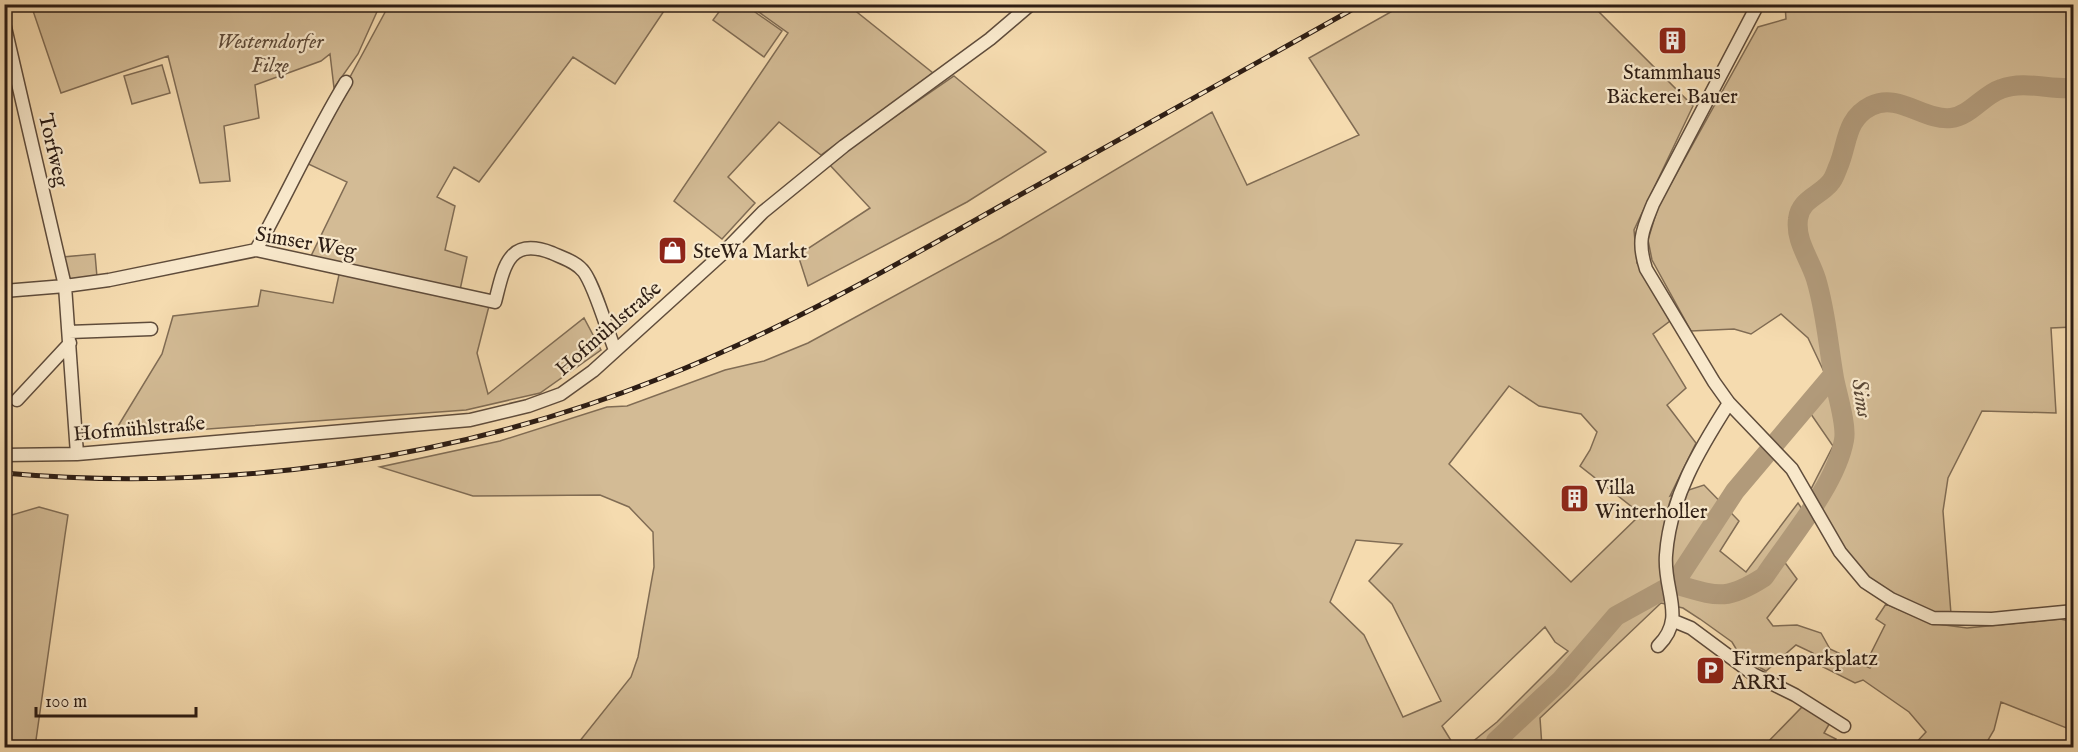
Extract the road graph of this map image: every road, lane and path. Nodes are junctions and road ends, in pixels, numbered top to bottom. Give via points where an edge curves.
1 (1031, 4) edge
2 (1758, 4) edge
3 (4, 23) edge
4 (346, 82) dead end
5 (256, 250) junction
6 (65, 286) junction
7 (4, 291) edge
8 (151, 329) dead end
9 (70, 338) junction
10 (615, 350) junction
11 (17, 400) dead end
12 (1729, 403) junction
13 (77, 454) junction
14 (4, 455) edge
15 (2073, 611) edge
16 (1674, 621) junction
17 (1658, 646) dead end
18 (1844, 726) dead end
19 (2073, 743) edge

1 - 10 street, Hofmühlstraße via 763,212
2 - 12 street via 1666,175 1642,231 1640,249 1673,317
3 - 6 street, Torfweg
4 - 5 street
5 - 6 street, Simser Weg
5 - 10 street, Simser Weg via 495,302 509,259 525,248 540,249 574,263 585,274
6 - 7 street, Simser Weg
6 - 9 street
8 - 9 street
9 - 11 street
9 - 13 street
10 - 13 street, Hofmühlstraße via 561,394 470,420
12 - 15 street via 1792,470 1840,552 1865,582 1891,599 1933,618 1992,619
12 - 16 street via 1690,469 1675,505 1666,557
13 - 14 street, Hofmühlstraße
15 - 19 street
16 - 17 street via 1668,636
16 - 18 street via 1690,628 1753,674

